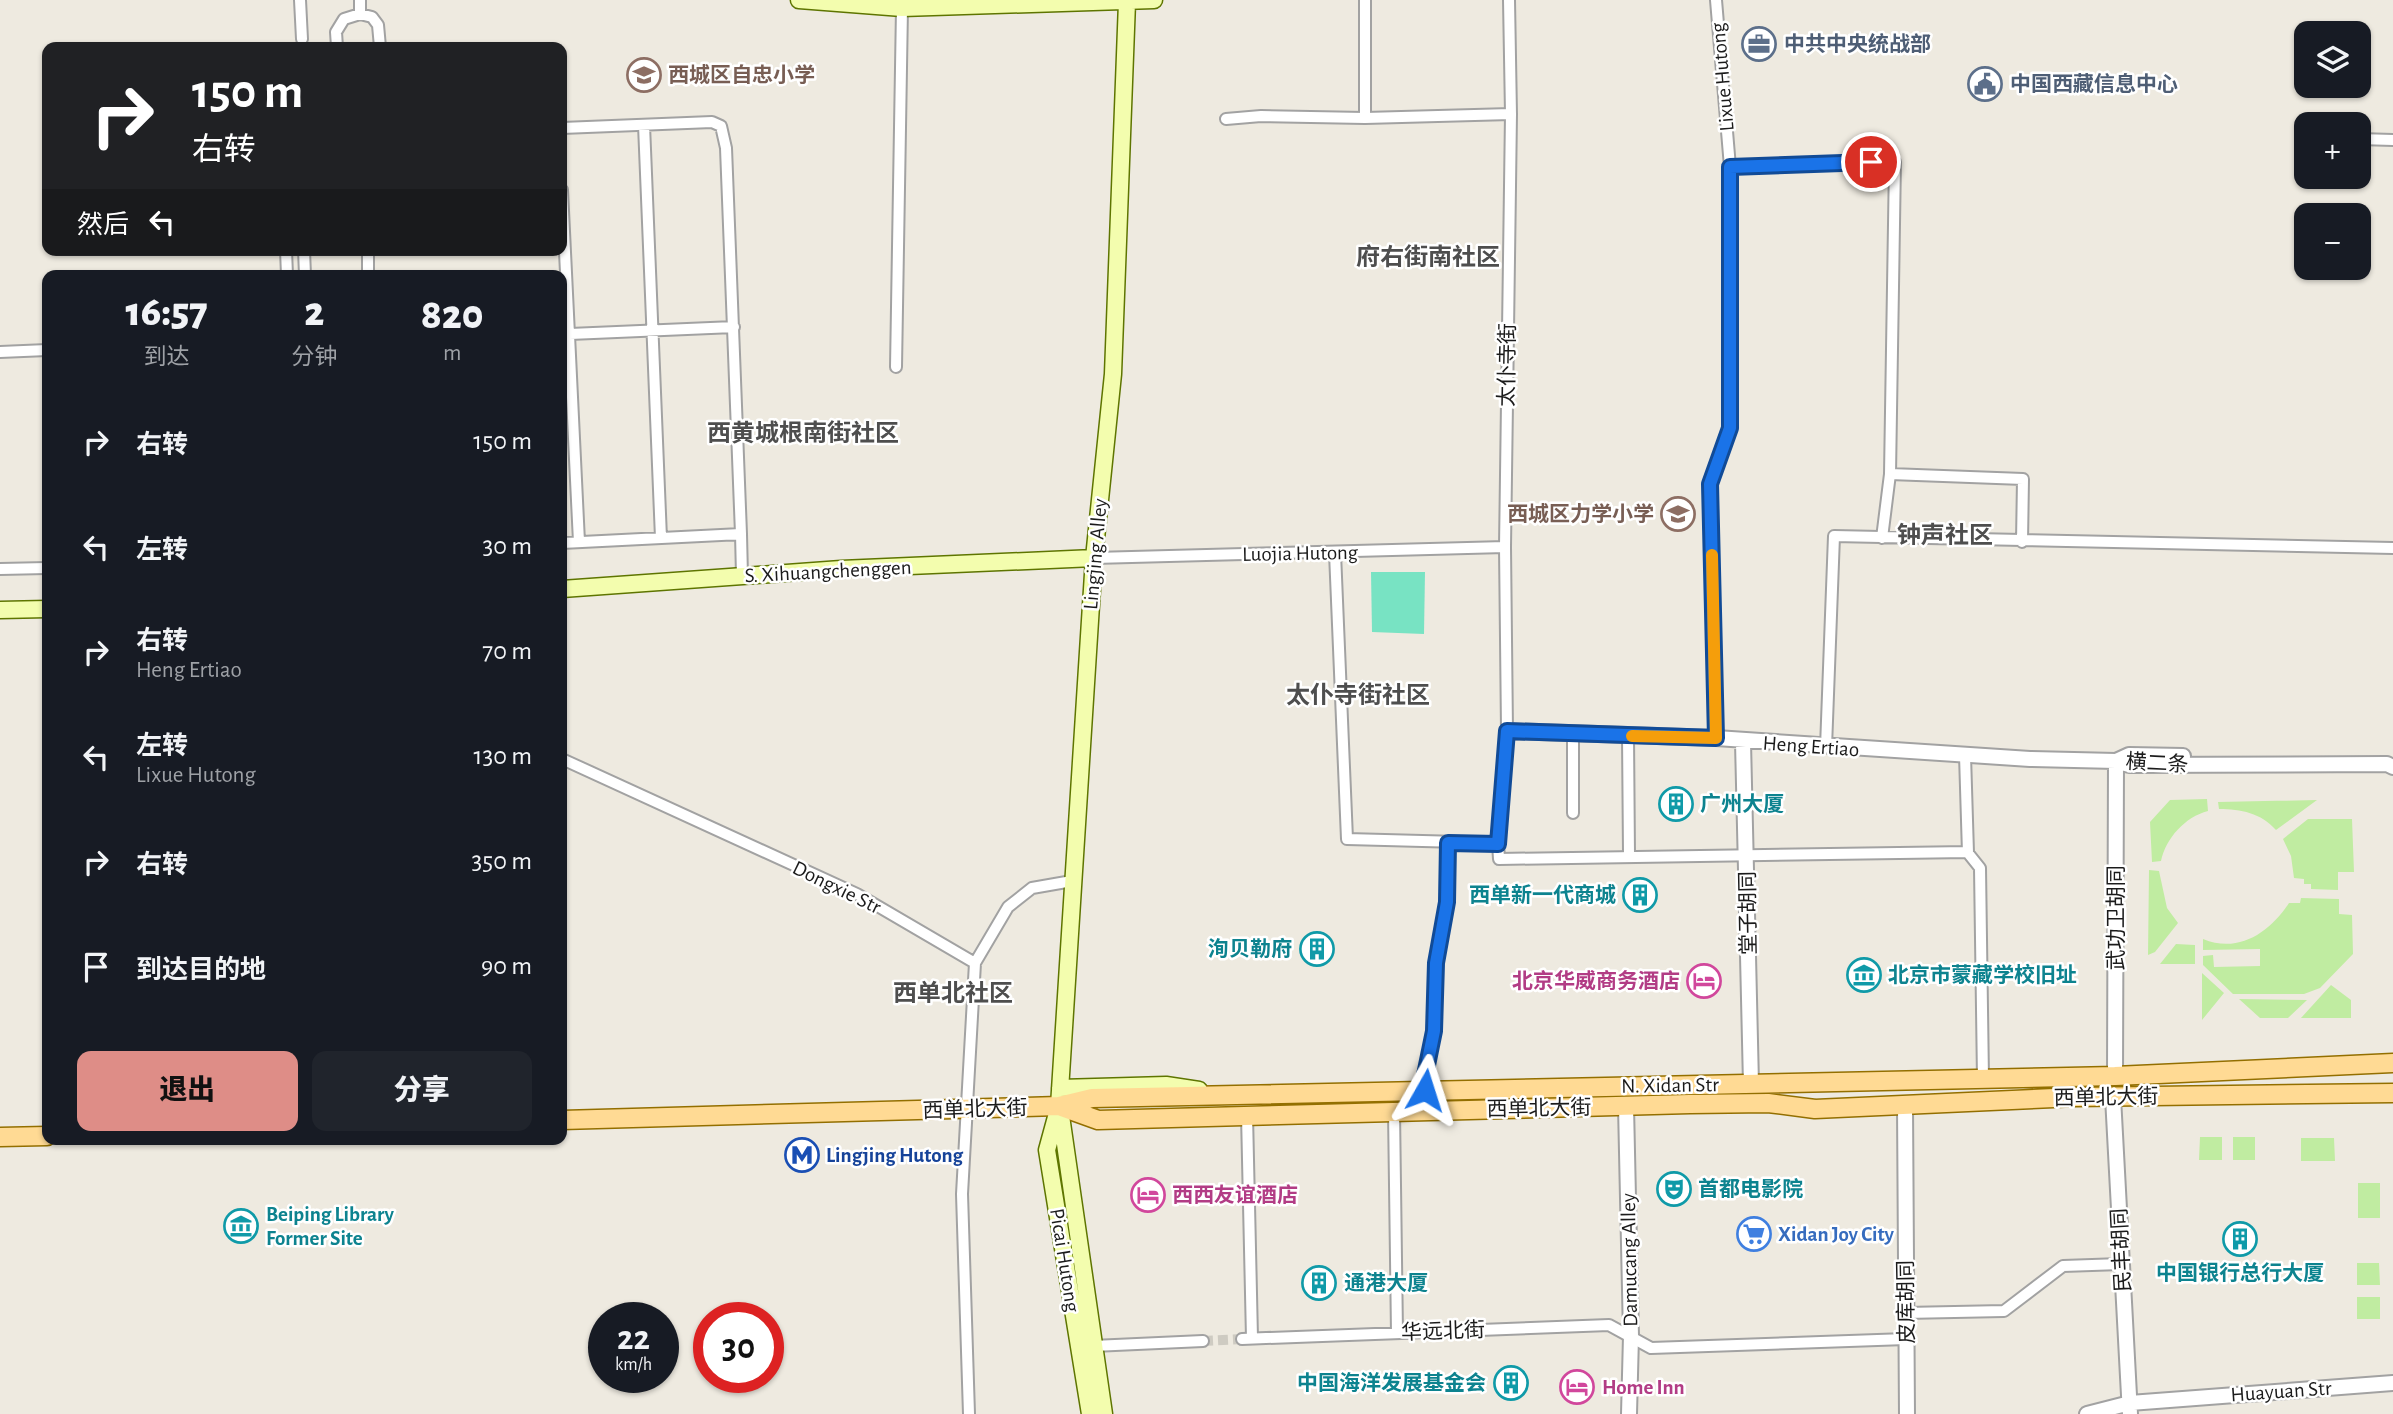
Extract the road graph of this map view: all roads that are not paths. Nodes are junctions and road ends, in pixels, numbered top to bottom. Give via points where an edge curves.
1 (300, 0) edge
2 (360, 0) edge
3 (799, 0) edge
4 (1154, 0) edge
5 (1365, 0) edge
6 (1510, 0) edge
7 (1716, 0) edge
8 (1127, 2) junction
9 (902, 8) junction
10 (360, 14) junction
11 (302, 39) dead end
12 (337, 42) edge
13 (380, 42) edge
14 (1511, 114) junction
15 (1365, 118) junction
16 (1226, 119) dead end
17 (644, 125) junction
18 (567, 128) edge
19 (2371, 139) edge
20 (2393, 139) edge
21 (1730, 167) junction
22 (567, 311) edge
23 (734, 327) junction
24 (653, 330) junction
25 (570, 334) junction
26 (42, 350) edge
27 (0, 352) edge
28 (896, 367) dead end
29 (567, 378) edge
30 (567, 464) edge
31 (576, 464) junction
32 (1890, 474) junction
33 (741, 534) junction
34 (661, 538) junction
35 (1882, 538) junction
36 (579, 542) junction
37 (2022, 542) junction
38 (567, 543) edge
39 (1505, 547) junction
40 (2393, 548) edge
41 (1335, 553) junction
42 (1094, 558) junction
43 (42, 568) edge
44 (0, 569) edge
45 (742, 576) junction
46 (567, 589) edge
47 (42, 609) edge
48 (0, 610) edge
49 (1507, 731) junction
50 (1573, 734) junction
51 (1628, 736) junction
52 (1716, 738) junction
53 (1743, 742) junction
54 (1826, 747) junction
55 (1965, 755) junction
56 (2393, 755) edge
57 (567, 761) edge
58 (2116, 761) junction
59 (2393, 767) edge
60 (1573, 813) dead end
61 (1448, 843) junction
62 (1498, 844) junction
63 (1968, 852) junction
64 (1629, 854) dead end
65 (1747, 854) junction
66 (1072, 881) junction
67 (975, 963) junction
68 (2393, 1063) edge
69 (2115, 1076) junction
70 (1983, 1079) junction
71 (1751, 1084) junction
72 (1060, 1088) junction
73 (1425, 1090) junction
74 (2393, 1093) edge
75 (1229, 1095) junction
76 (2113, 1097) junction
77 (1059, 1106) junction
78 (1626, 1106) junction
79 (1905, 1106) junction
80 (966, 1110) junction
81 (1394, 1111) junction
82 (1247, 1115) junction
83 (567, 1120) edge
84 (42, 1136) edge
85 (0, 1137) edge
86 (2121, 1264) junction
87 (1905, 1313) junction
88 (1396, 1333) junction
89 (1631, 1336) junction
90 (1906, 1339) junction
91 (1203, 1340) tunnel mouth
92 (1093, 1346) junction
93 (2393, 1382) edge
94 (2130, 1408) edge
95 (969, 1414) edge
96 (1090, 1414) edge
97 (1104, 1414) edge
98 (1629, 1414) edge
99 (1907, 1414) edge
100 (2087, 1414) edge

1 - 11 street
2 - 10 street
3 - 9 main road
4 - 8 main road
5 - 15 street
6 - 14 street, 太仆寺街
7 - 21 street, Lixue Hutong
8 - 9 main road
8 - 42 main road, Lingjing Alley via 1113,374
9 - 28 street
10 - 12 street via 344,19 336,32
10 - 13 street via 372,17 378,25
14 - 15 street
14 - 39 street, 太仆寺街
15 - 16 street
17 - 18 street
17 - 23 street via 712,122 721,126 726,148
17 - 24 street
19 - 20 street
21 - 32 street via 1895,162
21 - 52 street, Lixue Hutong via 1730,428 1710,484
22 - 25 street
23 - 24 street
23 - 33 street
24 - 25 street
24 - 34 street
25 - 29 street
26 - 27 street
29 - 31 street
30 - 31 street
31 - 36 street
32 - 35 street
32 - 37 street via 2023,479
33 - 34 street
33 - 45 street
34 - 36 street
35 - 37 street
35 - 54 street via 1834,536
36 - 38 street
37 - 40 street
39 - 41 street, Luojia Hutong
39 - 49 street, 太仆寺街
41 - 42 street, Luojia Hutong
41 - 61 street via 1347,839
42 - 45 main road, S. Xihuangchenggen
42 - 66 main road, Lingjing Alley
43 - 44 street
45 - 46 main road, S. Xihuangchenggen
47 - 48 main road
49 - 50 street, Heng Ertiao
49 - 62 street, 太仆寺街
50 - 51 street, Heng Ertiao
50 - 60 street
51 - 52 street, Heng Ertiao
51 - 64 street
52 - 53 street, Heng Ertiao
53 - 54 street, Heng Ertiao
53 - 65 street, 堂子胡同
54 - 55 street, Heng Ertiao
55 - 58 street, Heng Ertiao
55 - 63 street
56 - 58 street, 横二条 via 2129,755
57 - 67 street, Dongxie Str via 858,894
58 - 59 street, 横二条 via 2140,766
58 - 69 street, 武功卫胡同
61 - 62 street
61 - 73 street via 1447,902 1436,963 1434,1031
62 - 65 street via 1499,859
63 - 65 street
63 - 70 street via 1980,868
65 - 71 street, 堂子胡同
66 - 67 street via 1032,888 1008,906
66 - 72 main road, Lingjing Alley
67 - 80 street
68 - 69 main road, 西单北大街
69 - 70 main road, 西单北大街
70 - 71 main road, 西单北大街
71 - 73 main road, N. Xidan Str
72 - 75 main road via 1166,1085
72 - 77 main road, Lingjing Alley
73 - 75 main road, N. Xidan Str
74 - 76 main road, 西单北大街
75 - 77 main road, N. Xidan Str via 1092,1098
76 - 79 main road, 西单北大街
76 - 86 street, 民丰胡同
77 - 80 main road, 西单北大街
77 - 82 main road, 西单北大街 via 1098,1120
77 - 92 main road
77 - 96 main road, Picai Hutong via 1047,1150
78 - 79 main road, 西单北大街 via 1768,1103 1815,1110
78 - 81 main road, 西单北大街
78 - 89 street, Damucang Alley
79 - 87 street, 皮库胡同
80 - 83 main road, 西单北大街
80 - 95 street via 962,1195
81 - 82 main road, 西单北大街
81 - 88 street
82 - 88 street, 华远北街 via 1247,1338
84 - 85 main road
86 - 87 street via 2063,1266 2004,1311
86 - 94 street, 民丰胡同
87 - 90 street, 皮库胡同
88 - 89 street, 华远北街 via 1609,1325
89 - 90 street, 华远北街 via 1651,1349
89 - 98 street, Damucang Alley
90 - 99 street, 皮库胡同
91 - 92 street
92 - 97 main road
93 - 94 street, Huayuan Str
94 - 100 street, Huayuan Str

